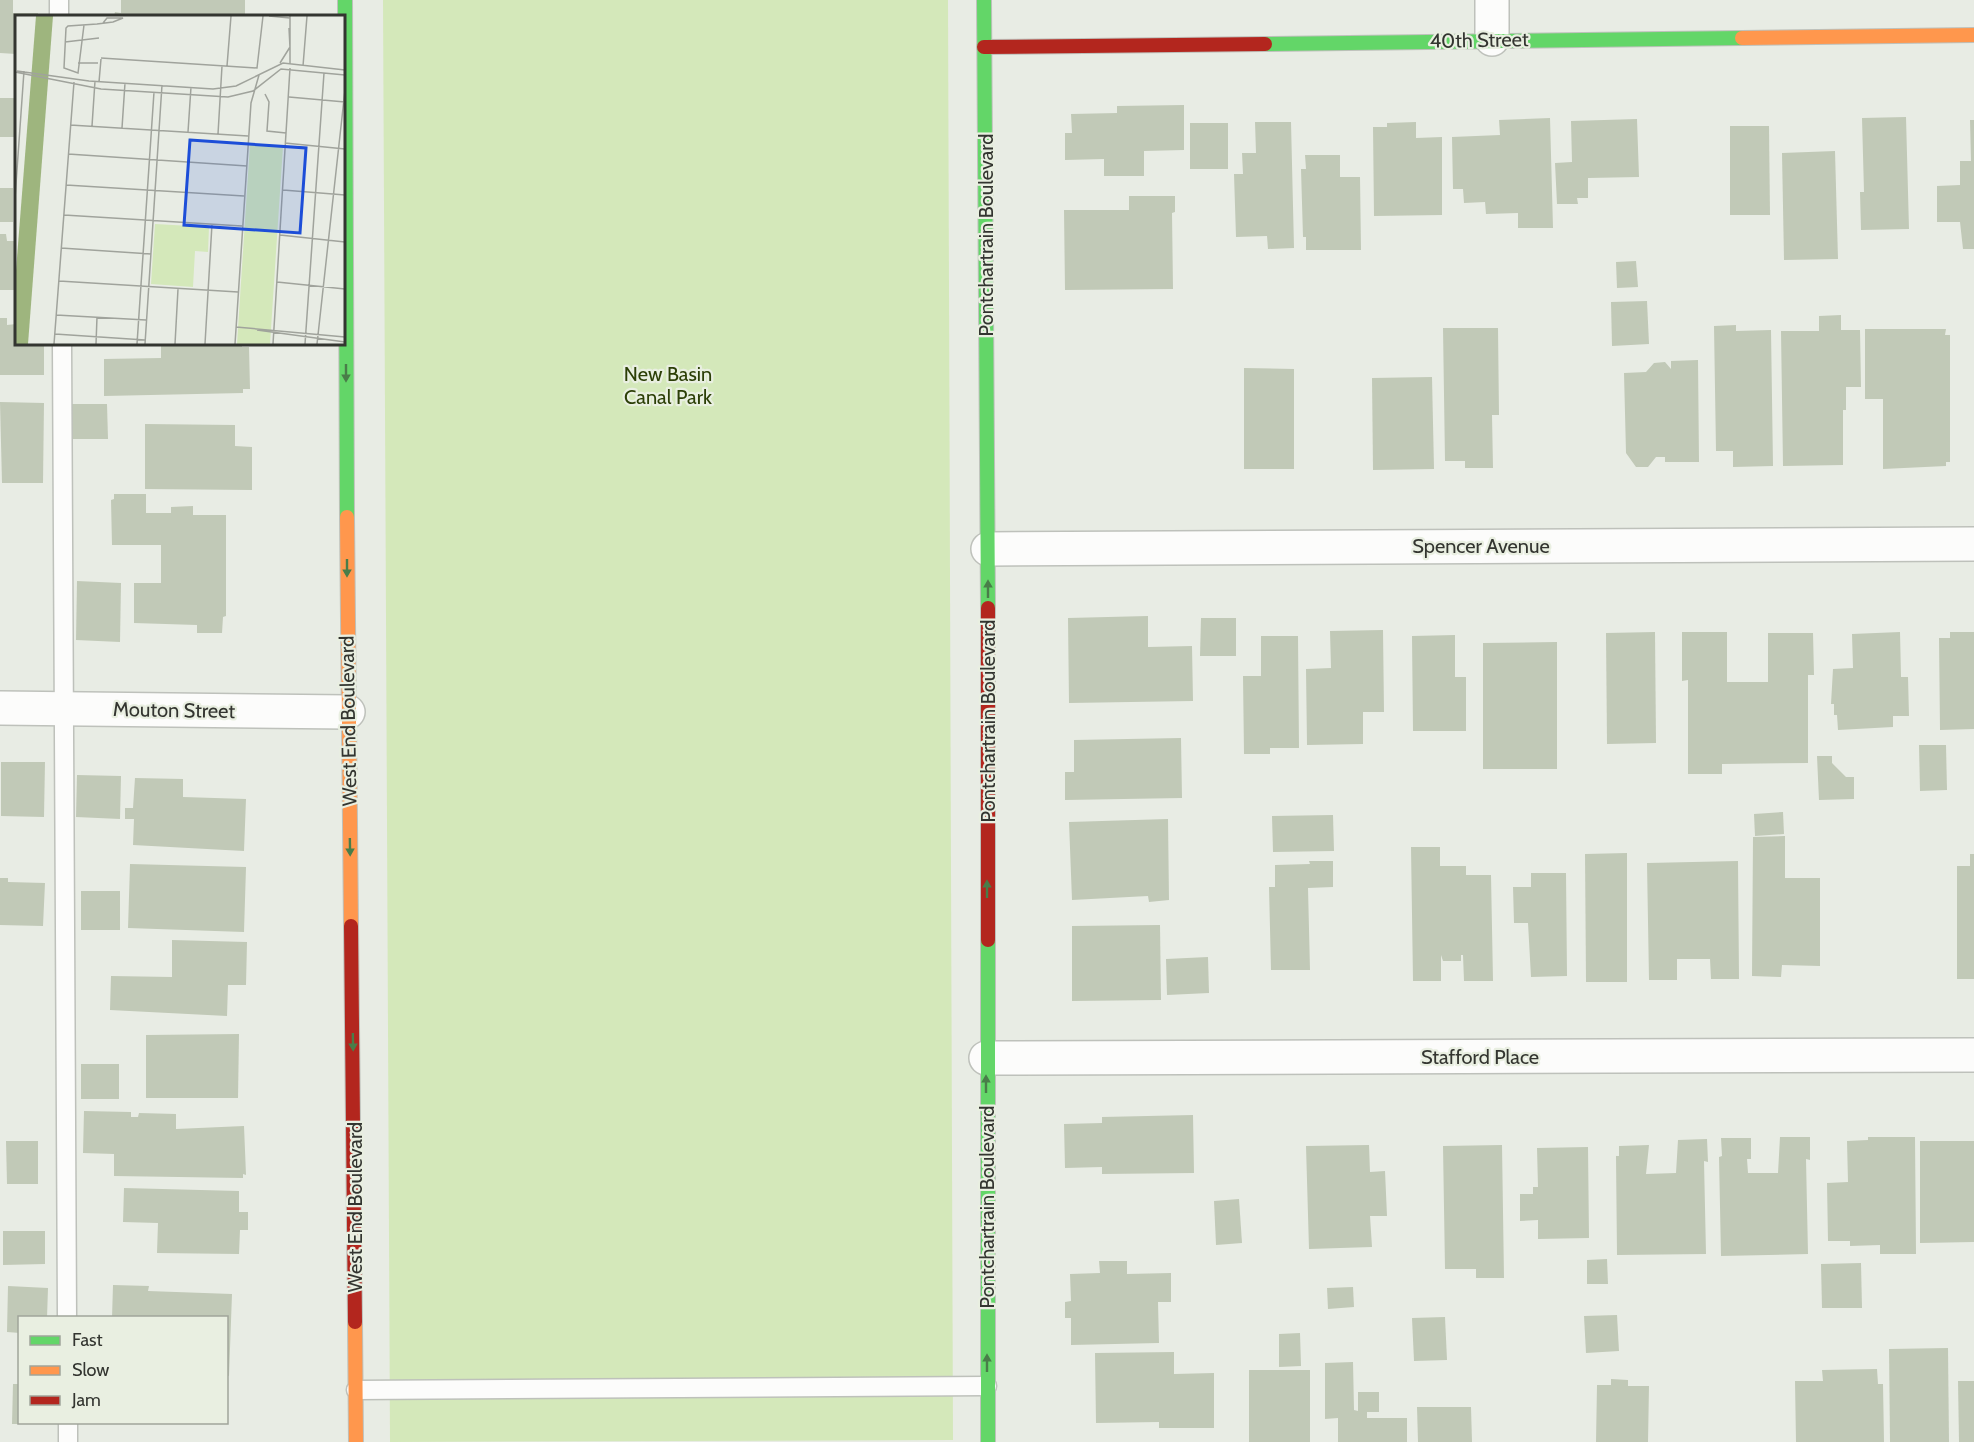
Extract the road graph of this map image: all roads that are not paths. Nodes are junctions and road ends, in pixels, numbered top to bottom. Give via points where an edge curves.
1 (345, 0) edge
2 (984, 0) edge
3 (1492, 0) edge
4 (1974, 35) edge
5 (1492, 39) junction
6 (984, 47) junction
7 (62, 345) edge
8 (1974, 544) edge
9 (988, 549) junction
10 (0, 708) edge
11 (66, 709) junction
12 (348, 712) junction
13 (1974, 1055) edge
14 (986, 1058) junction
15 (67, 1316) edge
16 (987, 1386) junction
17 (356, 1390) junction
18 (68, 1424) edge
19 (68, 1442) edge
20 (356, 1442) edge
21 (988, 1442) edge

1 -> 12 main road, West End Boulevard
2 - 6 main road, Pontchartrain Boulevard
3 - 5 street
4 - 5 main road, 40th Street
5 - 6 main road, 40th Street
6 - 9 main road, Pontchartrain Boulevard
7 - 11 lane
8 - 9 street, Spencer Avenue
14 -> 9 main road, Pontchartrain Boulevard
10 - 11 street, Mouton Street
11 - 12 street, Mouton Street
11 - 15 lane
12 -> 17 main road, West End Boulevard
13 - 14 street, Stafford Place
16 -> 14 main road, Pontchartrain Boulevard
16 - 17 lane
16 - 21 main road, Pontchartrain Boulevard
17 - 20 main road, West End Boulevard
18 - 19 lane

